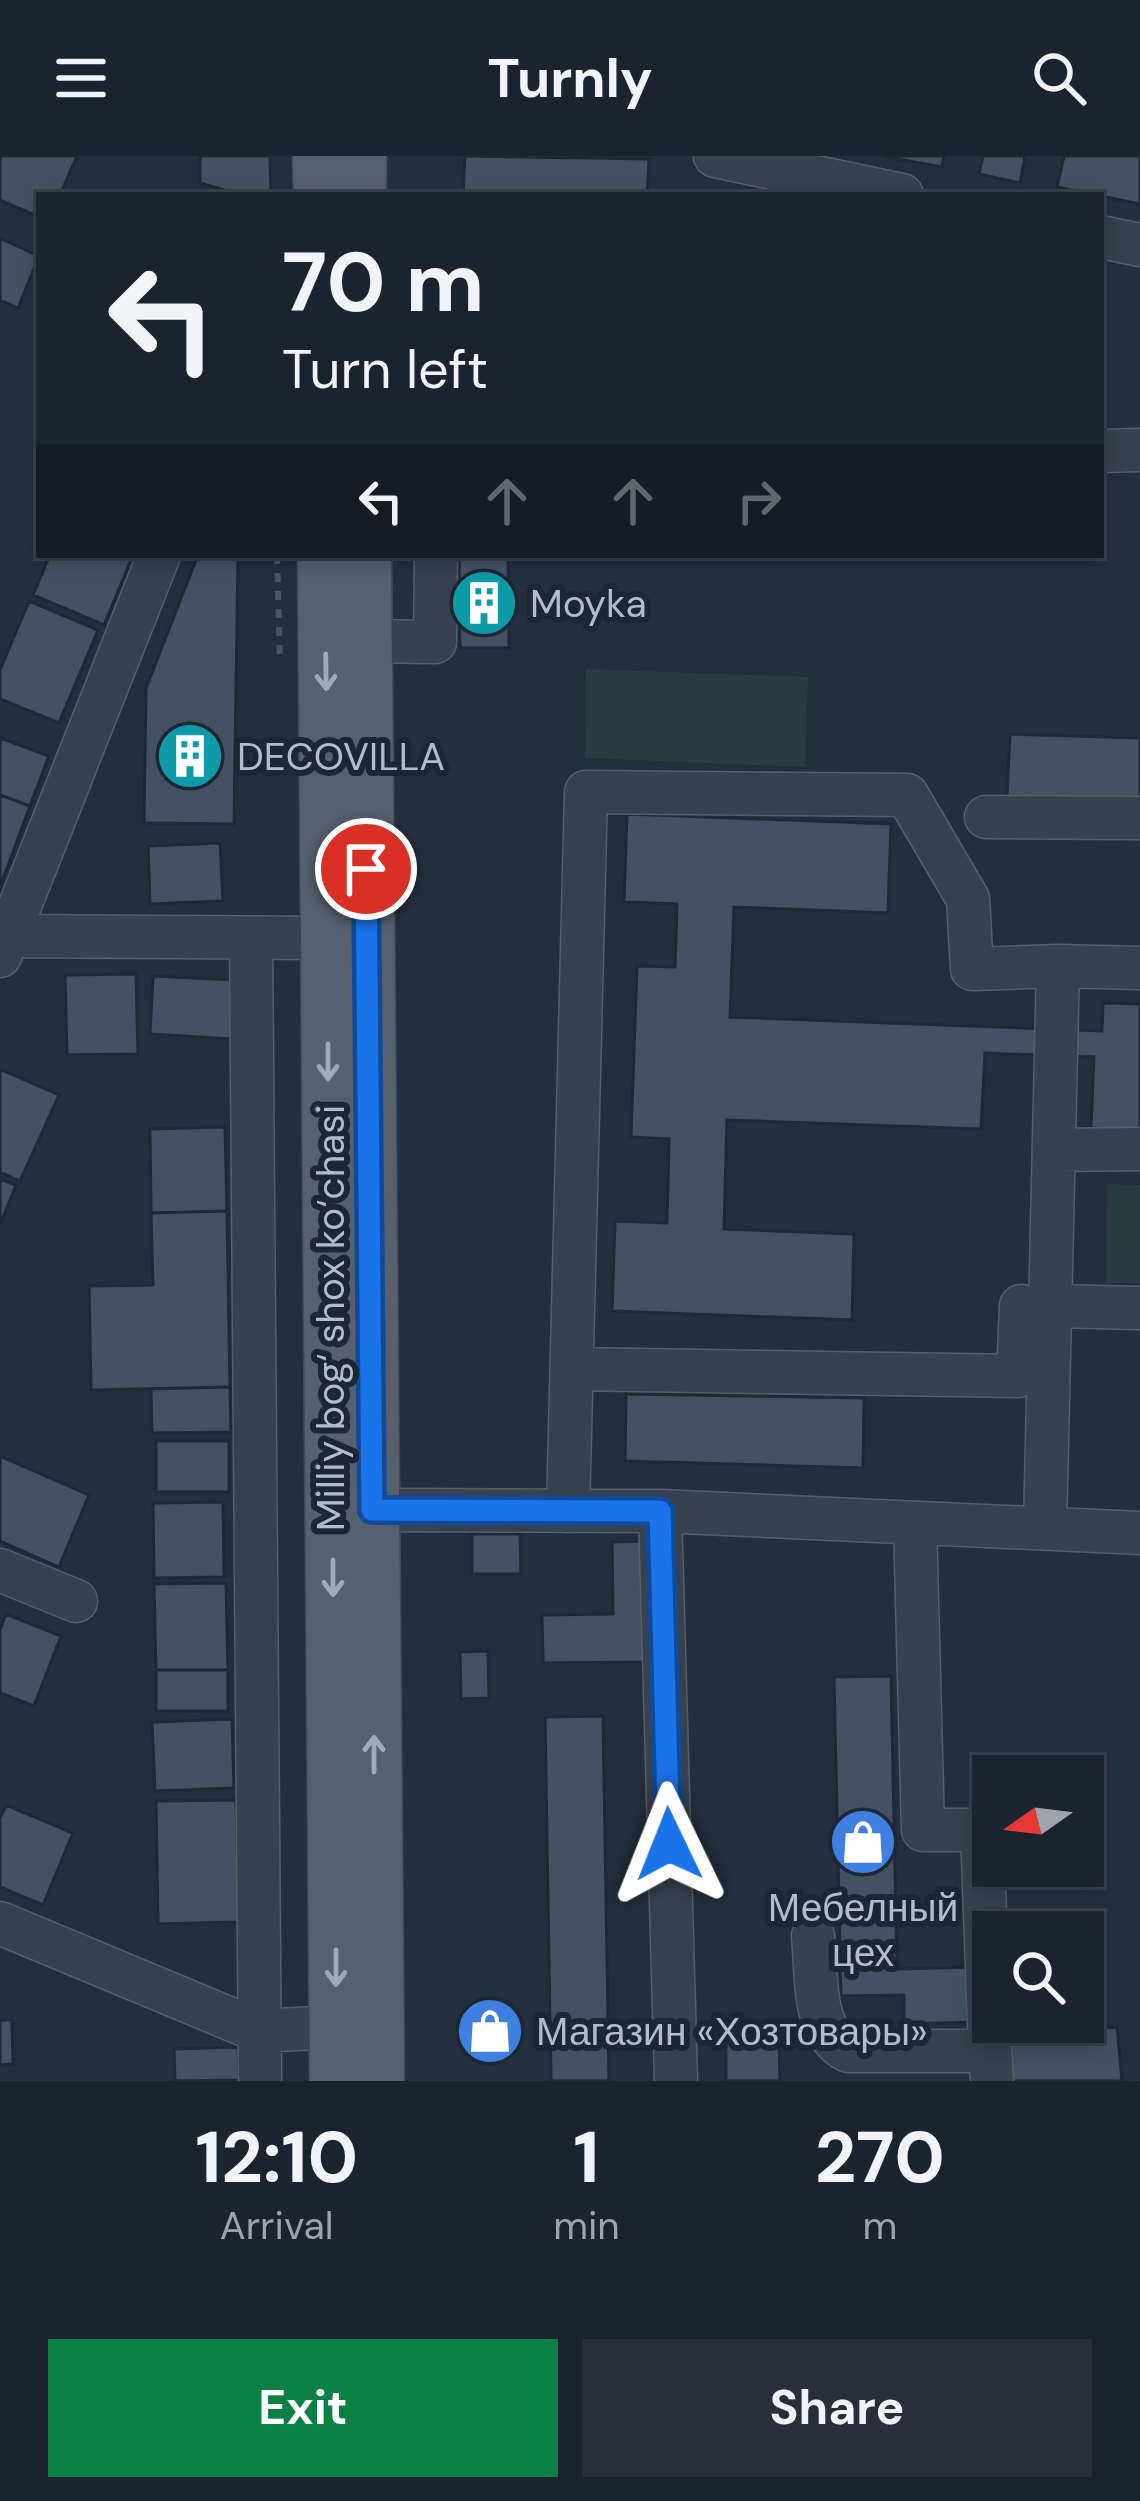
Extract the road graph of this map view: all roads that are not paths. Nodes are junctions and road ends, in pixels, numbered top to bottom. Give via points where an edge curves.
1 (320, 156) edge
2 (359, 156) edge
3 (715, 156) edge
4 (321, 192) edge
5 (359, 192) edge
6 (888, 192) edge
7 (1104, 238) edge
8 (1140, 245) edge
9 (1140, 450) edge
10 (1104, 451) edge
11 (158, 558) edge
12 (325, 558) edge
13 (364, 558) edge
14 (436, 558) edge
15 (364, 641) junction
16 (986, 817) dead end
17 (1140, 818) edge
18 (347, 938) junction
19 (251, 939) junction
20 (2, 944) edge
21 (1058, 966) junction
22 (1140, 968) edge
23 (1140, 1149) edge
24 (1054, 1150) junction
25 (1036, 1306) junction
26 (1140, 1308) edge
27 (572, 1369) junction
28 (372, 1510) junction
29 (568, 1511) junction
30 (660, 1511) junction
31 (915, 1523) junction
32 (1045, 1528) junction
33 (1140, 1532) edge
34 (0, 1570) edge
35 (76, 1601) dead end
36 (355, 1819) junction
37 (0, 1923) edge
38 (813, 1936) dead end
39 (336, 2027) junction
40 (259, 2031) junction
41 (991, 2066) edge
42 (260, 2081) edge
43 (337, 2081) edge
44 (377, 2081) edge
45 (676, 2081) edge

1 - 4 main road
2 - 5 main road
3 - 6 street
7 - 8 street
9 - 10 street
11 - 20 street
12 -> 18 main road, Milliy bog‘ shox ko‘chasi
13 - 15 main road, Milliy bog‘ shox ko‘chasi
14 - 15 street via 435,642
15 - 18 main road, Milliy bog‘ shox ko‘chasi
16 - 17 street
18 - 19 street
18 - 28 main road, Milliy bog‘ shox ko‘chasi
18 -> 36 main road, Milliy bog‘ shox ko‘chasi
19 - 20 street
19 - 40 street
21 - 22 street
21 - 24 street
21 - 27 street via 972,969 968,898 908,794 586,792
23 - 24 street
24 - 25 street
25 - 26 street
25 - 27 street via 1018,1376
25 - 32 street
27 - 29 street
28 - 29 street
36 -> 28 main road, Milliy bog‘ shox ko‘chasi
29 - 30 street
30 - 31 street
30 - 45 street
31 - 32 street
31 - 41 street via 923,1830 982,1830
32 - 33 street
34 - 35 street
36 -> 39 main road, Milliy bog‘ shox ko‘chasi
36 - 44 main road, Milliy bog‘ shox ko‘chasi
37 - 40 street
38 - 41 street via 823,2025 833,2044
39 - 40 street
39 - 43 main road, Milliy bog‘ shox ko‘chasi
40 - 42 street

